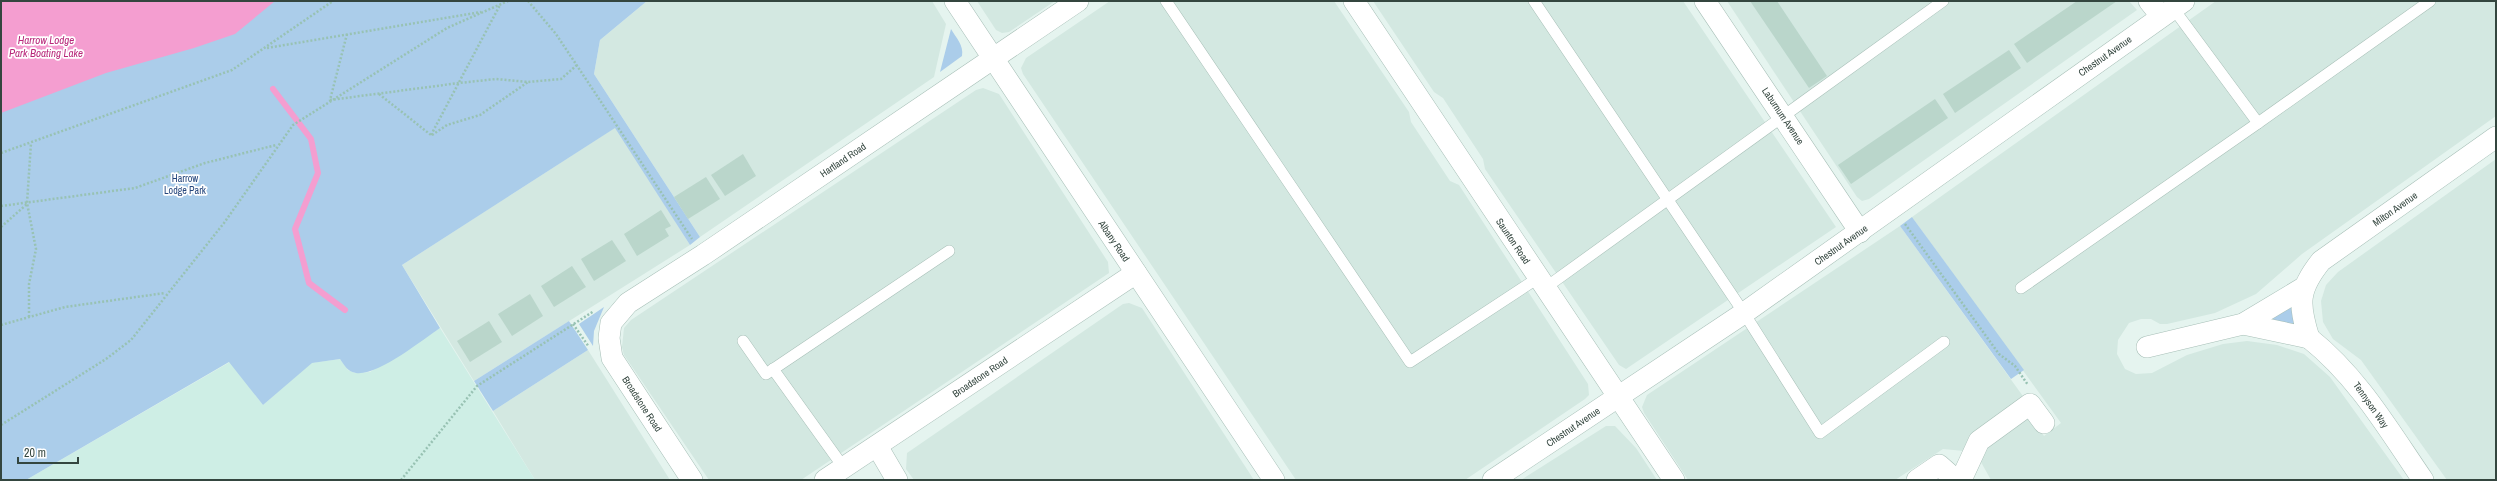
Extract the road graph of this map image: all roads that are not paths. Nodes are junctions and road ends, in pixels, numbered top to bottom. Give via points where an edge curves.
1 (955, 1) edge
2 (1078, 1) edge
3 (1166, 1) edge
4 (1354, 1) edge
5 (1534, 1) edge
6 (1705, 1) edge
7 (1943, 1) edge
8 (2430, 1) edge
9 (1928, 5) edge
10 (2167, 7) edge
11 (993, 58) junction
12 (1784, 118) junction
13 (2258, 123) junction
14 (2496, 137) edge
15 (1668, 201) junction
16 (1860, 232) junction
17 (949, 251) dead end
18 (1136, 273) junction
19 (1542, 283) junction
20 (2021, 288) dead end
21 (2302, 288) junction
22 (1744, 313) junction
23 (605, 315) joint
24 (2243, 324) junction
25 (2309, 338) junction
26 (743, 341) dead end
27 (1944, 342) dead end
28 (2147, 347) dead end
29 (773, 369) junction
30 (1619, 397) junction
31 (2044, 423) dead end
32 (876, 446) junction
33 (844, 468) junction
34 (692, 480) edge
35 (825, 480) edge
36 (897, 480) edge
37 (1274, 480) edge
38 (1493, 480) edge
39 (1674, 480) edge
40 (1916, 480) edge
41 (1956, 480) edge
42 (1961, 480) edge
43 (2423, 480) edge

1 - 11 street, Albany Road
2 - 11 street, Hartland Road
3 - 19 lane via 1410,362
4 - 19 street, Saunton Road
5 - 15 lane
6 - 12 street, Laburnum Avenue
7 - 9 lane
8 - 13 lane
9 - 12 lane
10 - 13 lane
10 - 16 street, Chestnut Avenue
11 - 18 street, Albany Road
11 - 23 street, Hartland Road via 703,255
12 - 15 lane
12 - 16 street, Laburnum Avenue
13 - 20 lane
14 - 21 street, Milton Avenue via 2321,261
15 - 19 lane
15 - 22 lane
16 - 22 street, Chestnut Avenue
17 - 29 lane
18 - 32 street, Broadstone Road
18 - 37 street, Albany Road
19 - 30 street, Saunton Road
21 - 24 street, Milton Avenue
21 - 25 street via 2301,314
22 - 27 lane via 1820,433
22 - 30 street, Chestnut Avenue
23 - 34 street, Broadstone Road via 612,358
24 - 25 street, Milton Avenue
24 - 28 street, Milton Avenue
25 - 43 street, Tennyson Way via 2333,357 2352,378
26 - 29 lane via 766,374
29 - 33 lane
30 - 38 street, Chestnut Avenue
30 - 39 street, Saunton Road
31 - 42 street via 2030,404 1979,441
32 - 33 street, Broadstone Road
32 - 36 street
33 - 35 street, Broadstone Road
40 - 41 street via 1938,465

